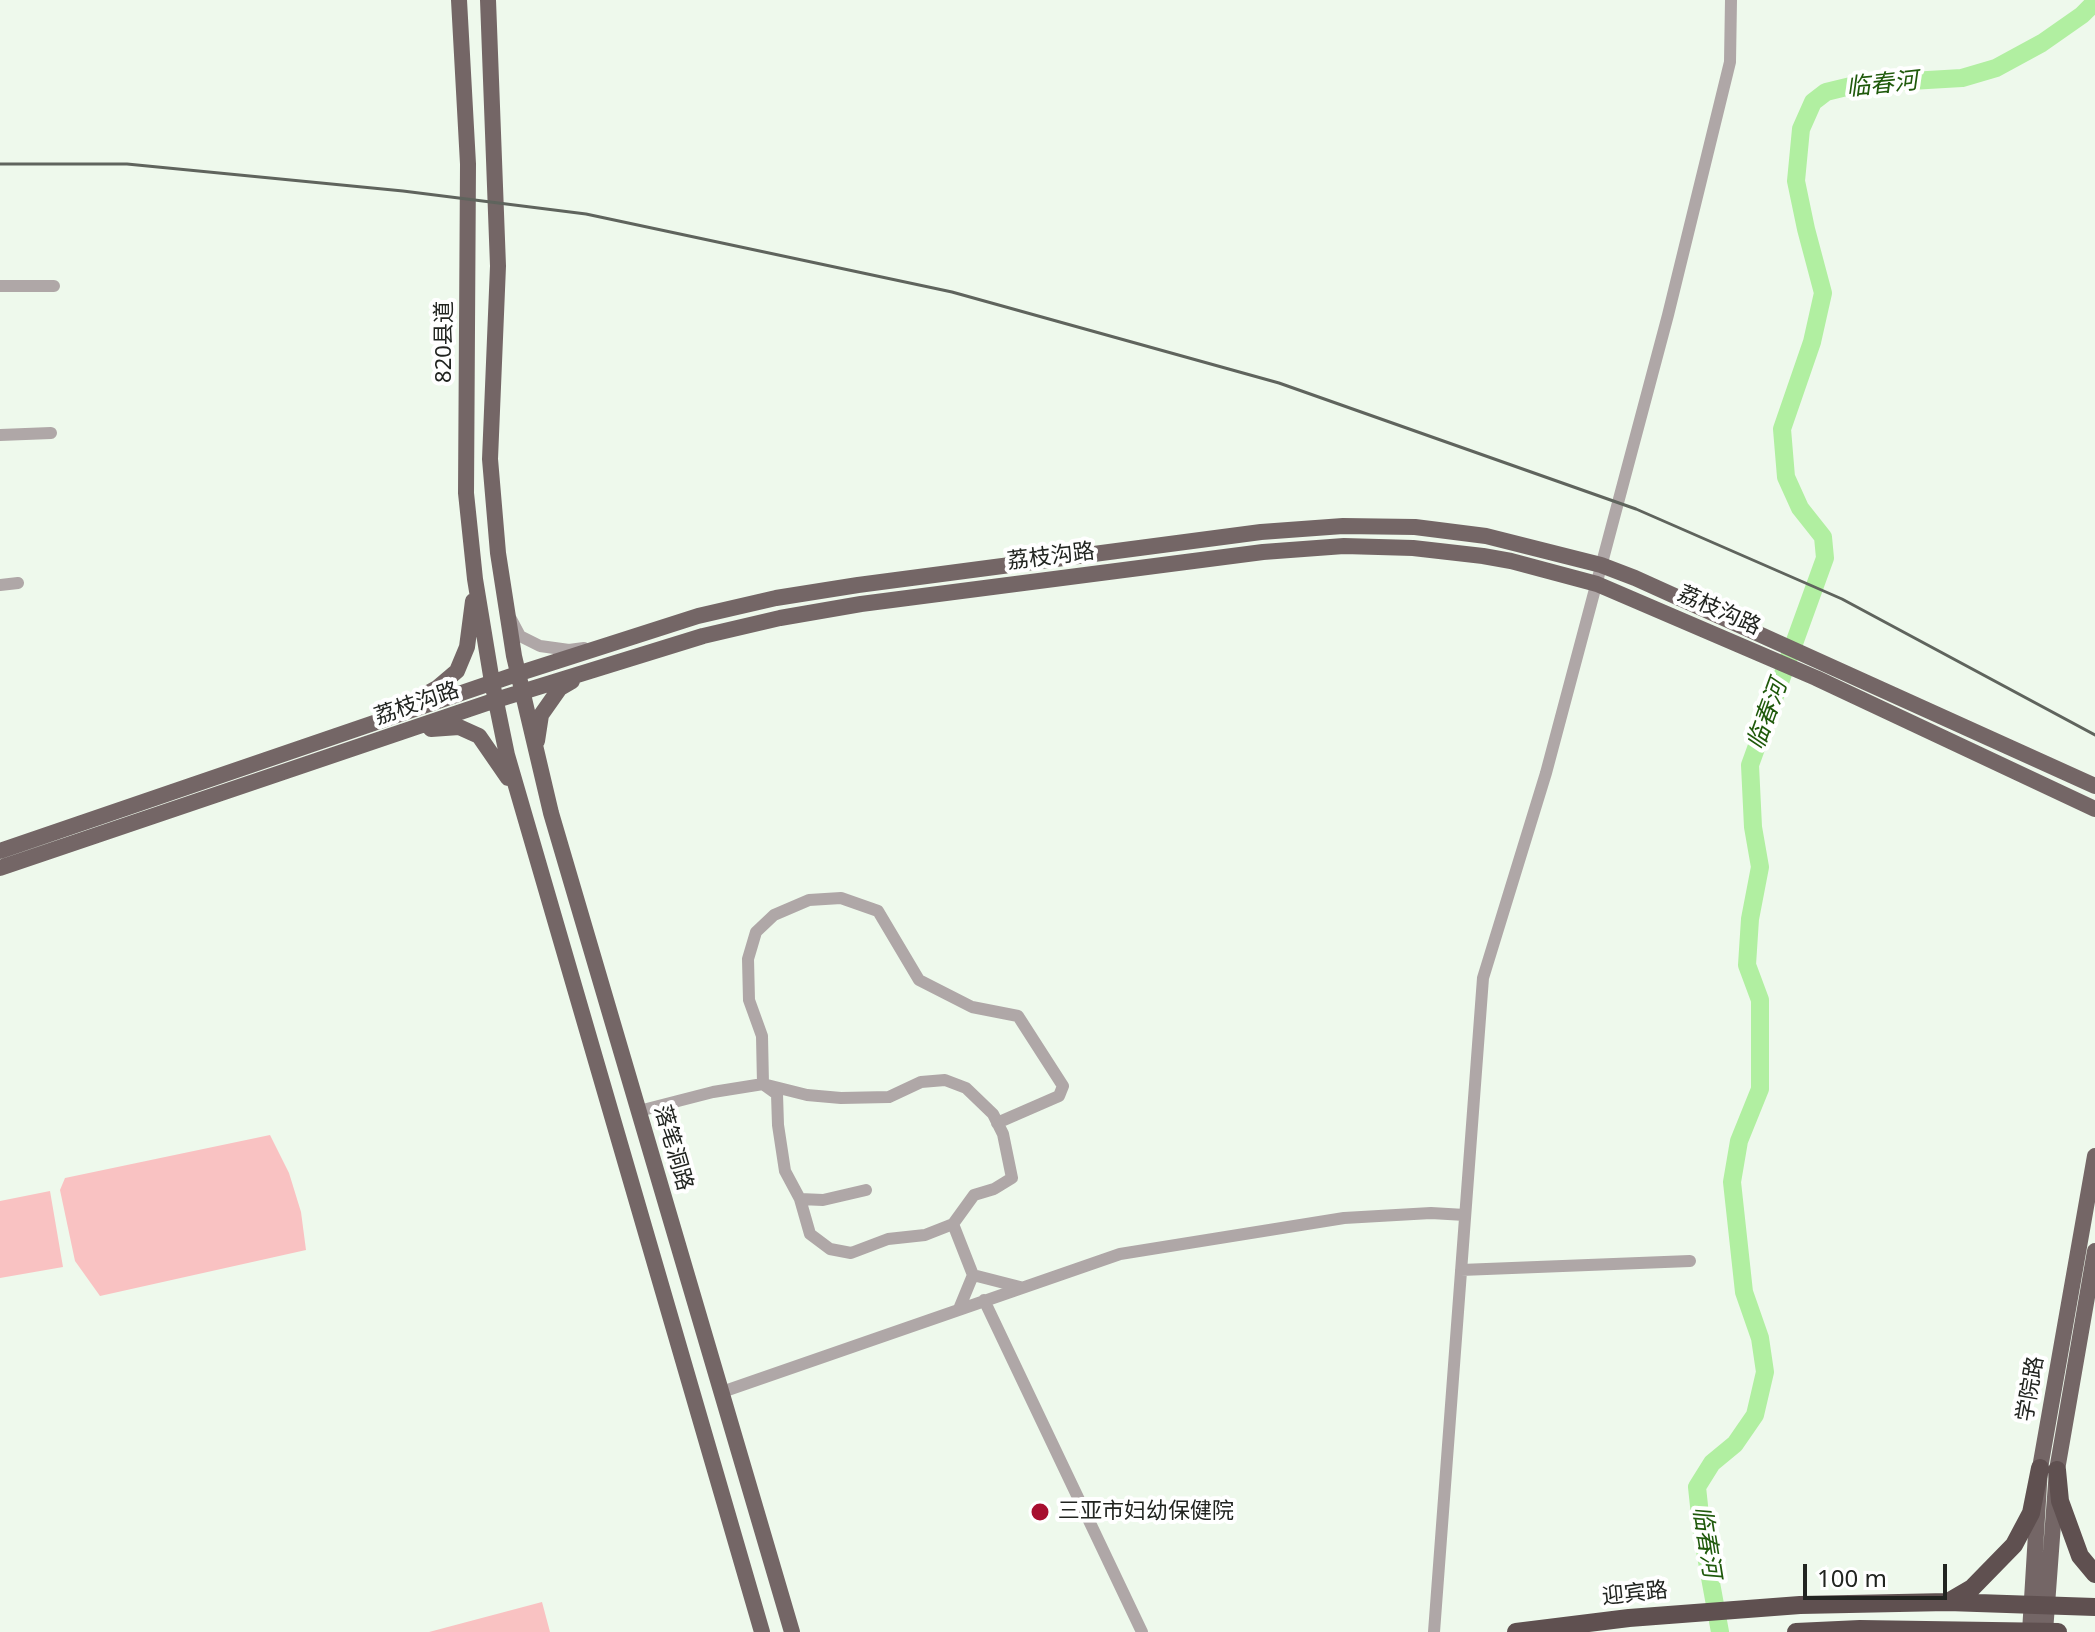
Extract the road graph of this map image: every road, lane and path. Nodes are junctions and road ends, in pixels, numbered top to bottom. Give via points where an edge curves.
1 (459, 0) edge
2 (488, 0) edge
3 (1731, 0) edge
4 (0, 286) edge
5 (54, 286) dead end
6 (51, 433) dead end
7 (0, 435) edge
8 (1601, 565) junction
9 (475, 579) junction
10 (18, 583) dead end
11 (1597, 584) junction
12 (0, 585) edge
13 (506, 612) junction
14 (603, 645) junction
15 (587, 671) junction
16 (517, 674) junction
17 (492, 682) junction
18 (521, 692) junction
19 (496, 700) junction
20 (388, 718) junction
21 (394, 735) junction
22 (541, 770) junction
23 (2095, 786) edge
24 (518, 794) junction
25 (2095, 809) edge
26 (527, 821) junction
27 (0, 851) edge
28 (564, 854) junction
29 (0, 868) edge
30 (763, 1084) junction
31 (639, 1111) junction
32 (997, 1123) junction
33 (2095, 1156) edge
34 (866, 1190) dead end
35 (800, 1199) junction
36 (1465, 1215) junction
37 (953, 1224) junction
38 (2095, 1251) edge
39 (1690, 1261) dead end
40 (1461, 1270) junction
41 (973, 1275) junction
42 (1020, 1287) junction
43 (984, 1300) junction
44 (959, 1309) junction
45 (722, 1392) junction
46 (2048, 1469) junction
47 (2095, 1574) edge
48 (1948, 1602) junction
49 (2039, 1605) junction
50 (2095, 1607) edge
51 (762, 1632) edge
52 (792, 1632) edge
53 (1142, 1632) edge
54 (1434, 1632) edge
55 (1516, 1632) edge
56 (1796, 1632) edge
57 (2030, 1632) edge
58 (2045, 1632) edge
59 (2058, 1632) edge

1 - 9 main road, 820县道 via 468,164 466,493
2 - 13 main road via 498,266 490,459
3 - 8 street via 1730,62
4 - 5 street
6 - 7 street
8 - 11 street
8 - 14 main road, 荔枝沟路 via 1486,536 1415,527 1261,532 776,598
8 - 23 main road, 荔枝沟路
9 - 17 main road, 820县道
9 - 20 main road via 467,647 457,671
10 - 12 street
11 - 15 main road, 荔枝沟路 via 1511,561 1413,548 1263,552 807,614 703,636
11 - 25 main road, 荔枝沟路 via 1816,678
11 - 36 street via 1483,978
13 - 14 street via 520,636 540,646 569,650
13 - 16 main road
14 - 16 main road, 荔枝沟路
15 - 18 main road, 荔枝沟路
15 - 22 main road via 560,688 541,715
16 - 17 main road, 荔枝沟路
16 - 18 main road, 落笔洞路
17 - 19 main road
17 - 20 main road, 荔枝沟路
18 - 19 main road, 荔枝沟路
18 - 22 main road, 落笔洞路
19 - 21 main road, 荔枝沟路
19 - 24 main road
20 - 27 main road, 荔枝沟路
21 - 24 main road via 459,727 479,736
21 - 29 main road, 荔枝沟路
22 - 28 main road, 落笔洞路
24 - 26 main road
26 - 28 main road via 527,813 536,813
26 - 51 main road
28 - 31 main road, 落笔洞路
30 - 31 street
30 - 32 street via 807,1095 889,1097 921,1082 945,1080 966,1088
30 - 32 street via 762,1036 749,1000 748,959 756,932 774,915 809,900 841,898 878,911 919,980 972,1007 1018,1016 1063,1086 1059,1096
30 - 35 street via 777,1094 785,1171
31 - 45 main road, 落笔洞路
32 - 37 street via 1012,1178 974,1195
33 - 46 main road, 学院路
34 - 35 street via 823,1200
35 - 37 street via 810,1234 830,1249 851,1253
36 - 40 street
36 - 42 street via 1344,1218 1193,1241 1120,1254
37 - 41 street
38 - 46 main road, 学院路
39 - 40 street
40 - 54 street
41 - 42 street
41 - 44 street
42 - 43 street
43 - 44 street
43 - 53 street
44 - 45 street
45 - 52 main road, 落笔洞路
46 - 47 highway via 2080,1556
46 - 48 highway via 2014,1545 1972,1588
46 - 49 main road, 学院路
48 - 49 highway, 迎宾路
48 - 55 highway, 迎宾路 via 1765,1607
49 - 50 highway, 迎宾路
49 - 57 main road, 学院路
49 - 58 main road, 学院路
56 - 57 highway
57 - 58 highway
58 - 59 highway

